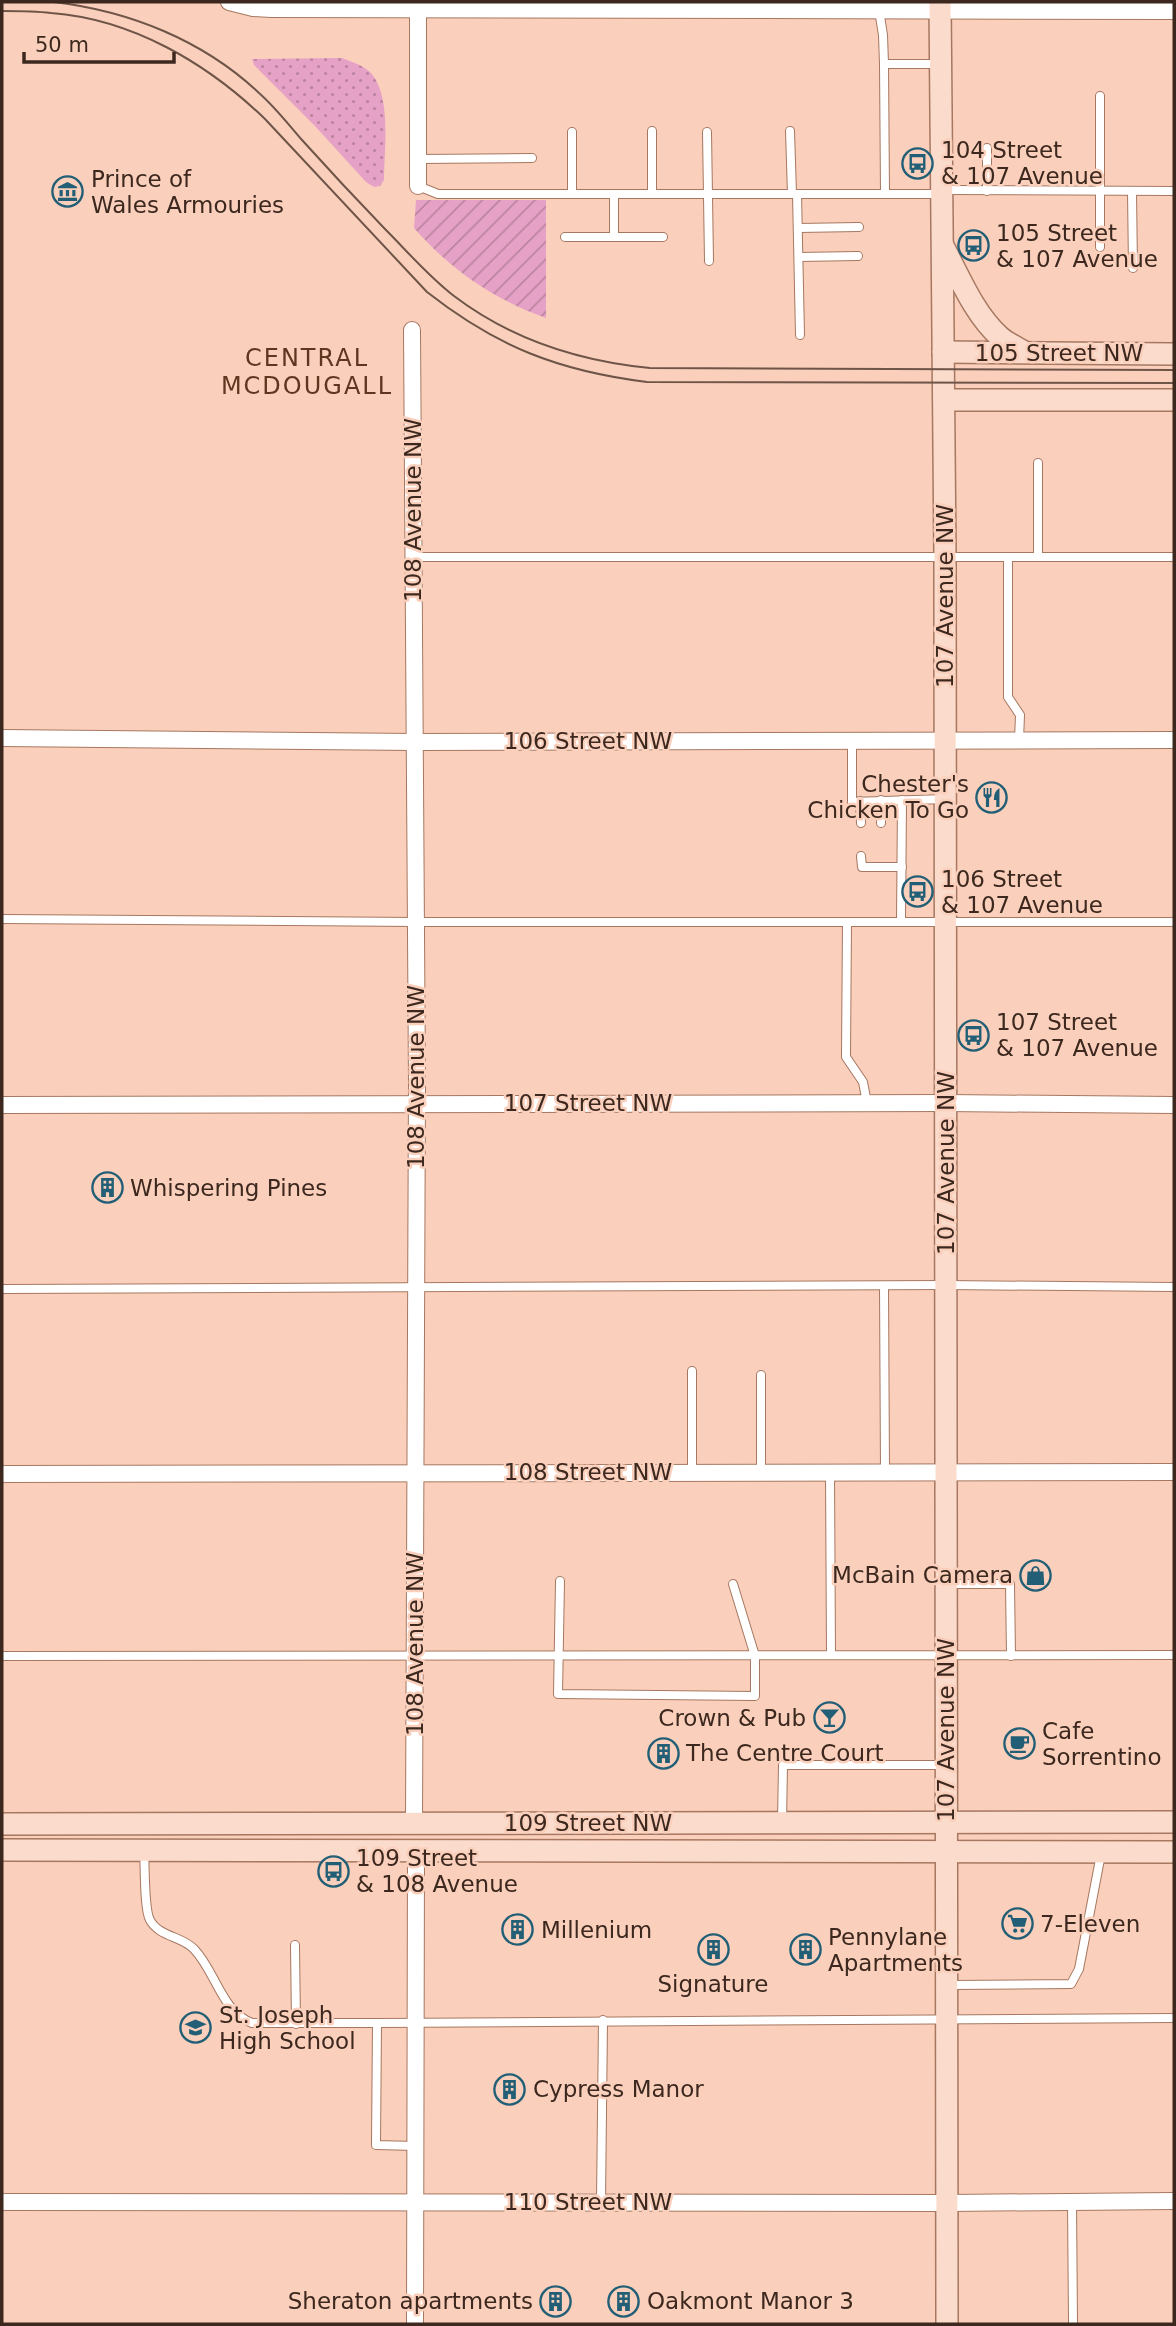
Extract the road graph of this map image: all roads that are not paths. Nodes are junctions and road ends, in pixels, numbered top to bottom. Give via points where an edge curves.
1 (229, 2) edge
2 (418, 6) edge
3 (940, 6) edge
4 (878, 10) junction
5 (1174, 11) edge
6 (884, 64) junction
7 (940, 64) junction
8 (1100, 96) dead end
9 (652, 131) dead end
10 (790, 131) dead end
11 (572, 132) dead end
12 (707, 132) dead end
13 (987, 148) dead end
14 (532, 158) dead end
15 (419, 159) junction
16 (418, 186) joint
17 (1100, 190) junction
18 (987, 191) junction
19 (1132, 191) junction
20 (1174, 191) edge
21 (941, 192) junction
22 (572, 194) junction
23 (614, 194) junction
24 (652, 194) junction
25 (708, 194) junction
26 (795, 194) junction
27 (885, 194) junction
28 (859, 227) dead end
29 (798, 228) junction
30 (565, 237) dead end
31 (614, 237) junction
32 (663, 237) dead end
33 (941, 243) junction
34 (1100, 247) dead end
35 (858, 256) dead end
36 (799, 257) junction
37 (709, 261) dead end
38 (1133, 268) dead end
39 (412, 330) dead end
40 (800, 335) dead end
41 (943, 352) junction
42 (1026, 353) junction
43 (1174, 354) edge
44 (944, 400) junction
45 (1174, 400) edge
46 (1038, 463) dead end
47 (414, 557) junction
48 (1038, 557) junction
49 (1174, 557) edge
50 (945, 558) junction
51 (1008, 558) junction
52 (2, 738) edge
53 (945, 740) junction
54 (1019, 740) junction
55 (1174, 740) edge
56 (852, 741) junction
57 (415, 742) junction
58 (945, 799) junction
59 (881, 800) junction
60 (902, 800) junction
61 (860, 801) junction
62 (860, 823) dead end
63 (881, 823) dead end
64 (861, 856) dead end
65 (882, 857) dead end
66 (882, 867) junction
67 (902, 867) junction
68 (2, 919) edge
69 (416, 922) junction
70 (846, 922) junction
71 (901, 922) junction
72 (946, 922) junction
73 (1174, 922) edge
74 (867, 1103) junction
75 (946, 1103) junction
76 (416, 1104) junction
77 (2, 1105) edge
78 (1174, 1105) edge
79 (884, 1286) junction
80 (946, 1286) junction
81 (1174, 1287) edge
82 (416, 1288) junction
83 (2, 1289) edge
84 (692, 1371) dead end
85 (761, 1375) dead end
86 (692, 1472) junction
87 (761, 1472) junction
88 (830, 1472) junction
89 (885, 1472) junction
90 (946, 1472) junction
91 (1174, 1472) edge
92 (415, 1473) junction
93 (2, 1474) edge
94 (560, 1581) dead end
95 (733, 1584) dead end
96 (946, 1584) junction
97 (415, 1654) junction
98 (831, 1655) junction
99 (1174, 1655) edge
100 (2, 1656) edge
101 (559, 1656) junction
102 (755, 1656) junction
103 (946, 1656) junction
104 (1011, 1656) junction
105 (947, 1765) junction
106 (947, 1822) junction
107 (1174, 1822) edge
108 (414, 1823) junction
109 (782, 1823) junction
110 (2, 1824) edge
111 (2, 1850) edge
112 (144, 1850) junction
113 (416, 1850) junction
114 (947, 1852) junction
115 (1101, 1852) junction
116 (1174, 1852) edge
117 (295, 1945) dead end
118 (947, 1984) junction
119 (947, 2018) junction
120 (1174, 2018) edge
121 (603, 2020) junction
122 (416, 2022) junction
123 (296, 2024) junction
124 (377, 2024) junction
125 (416, 2146) junction
126 (1072, 2201) junction
127 (1174, 2201) edge
128 (2, 2202) edge
129 (415, 2202) junction
130 (601, 2202) junction
131 (947, 2203) junction
132 (415, 2324) edge
133 (947, 2324) edge
134 (1073, 2324) edge

1 - 2 street via 271,9
2 - 4 street
2 - 15 street
3 - 4 street
3 - 5 street
3 - 7 main road, 107 Avenue NW
4 - 6 lane
6 - 7 lane
6 - 27 lane
7 - 21 main road, 107 Avenue NW
8 - 17 lane
9 - 24 lane
10 - 26 lane
11 - 22 lane
12 - 25 lane
13 - 18 lane
14 - 15 lane
15 - 16 street
16 - 22 lane via 438,194
17 - 18 lane
17 - 19 lane
17 - 34 lane
18 - 21 lane
19 - 20 lane
19 - 38 lane
21 - 27 lane
21 - 33 main road, 107 Avenue NW
22 - 23 lane
23 - 24 lane
23 - 31 lane
24 - 25 lane
25 - 26 lane
25 - 37 lane
26 - 27 lane
26 - 29 lane
28 - 29 lane
29 - 36 lane
30 - 31 lane
31 - 32 lane
33 - 41 main road, 107 Avenue NW
33 - 42 main road via 985,319 1000,337
35 - 36 lane
36 - 40 lane
39 - 47 street, 108 Avenue NW
41 - 42 main road, 105 Street NW
41 - 44 main road, 107 Avenue NW
42 - 43 main road, 105 Street NW
44 - 45 main road, 105 Street NW
44 - 50 main road, 107 Avenue NW
46 - 48 lane
47 - 50 lane
47 - 57 street, 108 Avenue NW
48 - 49 lane
48 - 51 lane
50 - 51 lane
50 - 53 main road, 107 Avenue NW
51 - 54 lane via 1008,696 1020,715
52 - 57 street, 106 Street NW
53 - 54 street, 106 Street NW
53 - 56 street, 106 Street NW
53 - 58 main road, 107 Avenue NW
54 - 55 street, 106 Street NW
56 - 57 street, 106 Street NW
56 - 61 lane via 852,802
57 - 69 street, 108 Avenue NW
58 - 60 lane
58 - 72 main road, 107 Avenue NW
59 - 60 lane
59 - 61 lane
59 - 63 lane
60 - 67 lane
61 - 62 lane
64 - 66 lane via 862,867
65 - 66 lane
66 - 67 lane
67 - 71 lane
68 - 69 lane
69 - 70 lane
69 - 76 street, 108 Avenue NW
70 - 71 lane
70 - 74 lane via 846,1057 863,1082
71 - 72 lane
72 - 73 lane
72 - 75 main road, 107 Avenue NW
74 - 75 street, 107 Street NW
74 - 76 street, 107 Street NW
75 - 78 street, 107 Street NW
75 - 80 main road, 107 Avenue NW
76 - 77 street, 107 Street NW
76 - 82 street, 108 Avenue NW
79 - 80 lane
79 - 82 lane
79 - 89 lane
80 - 81 lane
80 - 90 main road, 107 Avenue NW
82 - 83 lane
82 - 92 street, 108 Avenue NW
84 - 86 lane
85 - 87 lane
86 - 87 street, 108 Street NW
86 - 92 street, 108 Street NW
87 - 88 street, 108 Street NW
88 - 89 street, 108 Street NW
88 - 98 lane
89 - 90 street, 108 Street NW
90 - 91 street, 108 Street NW
90 - 96 main road, 107 Avenue NW
92 - 93 street, 108 Street NW
92 - 97 street, 108 Avenue NW
94 - 101 lane
95 - 102 lane
96 - 103 main road, 107 Avenue NW
96 - 104 lane via 1010,1584
97 - 100 lane
97 - 101 lane
97 - 108 street, 108 Avenue NW
98 - 102 lane
98 - 103 lane
99 - 104 lane
101 - 102 lane
101 - 102 lane via 558,1694 755,1696
103 - 104 lane
103 - 105 main road, 107 Avenue NW
105 - 106 main road, 107 Avenue NW
105 - 109 lane via 783,1765
106 - 107 main road, 109 Street NW
106 - 109 main road, 109 Street NW
106 - 114 main road, 107 Avenue NW
108 - 109 main road, 109 Street NW
108 - 110 main road, 109 Street NW
111 - 112 main road, 109 Street NW
112 - 113 main road, 109 Street NW
112 - 123 lane via 148,1918 157,1929 192,1946 239,2018 252,2023
113 - 114 main road, 109 Street NW
113 - 122 street
114 - 115 main road, 109 Street NW
114 - 118 main road, 107 Avenue NW
115 - 116 main road, 109 Street NW
115 - 118 lane via 1079,1969 1071,1984
117 - 123 lane
118 - 119 main road, 107 Avenue NW
119 - 120 lane
119 - 121 lane
119 - 131 main road, 107 Avenue NW
121 - 122 lane
121 - 130 lane
122 - 124 lane
122 - 125 street
123 - 124 lane
124 - 125 lane via 376,2145
125 - 129 street
126 - 127 street, 110 Street NW
126 - 131 street, 110 Street NW
126 - 134 lane
128 - 129 street, 110 Street NW
129 - 130 street, 110 Street NW
129 - 132 street
130 - 131 street, 110 Street NW
131 - 133 main road, 107 Avenue NW

